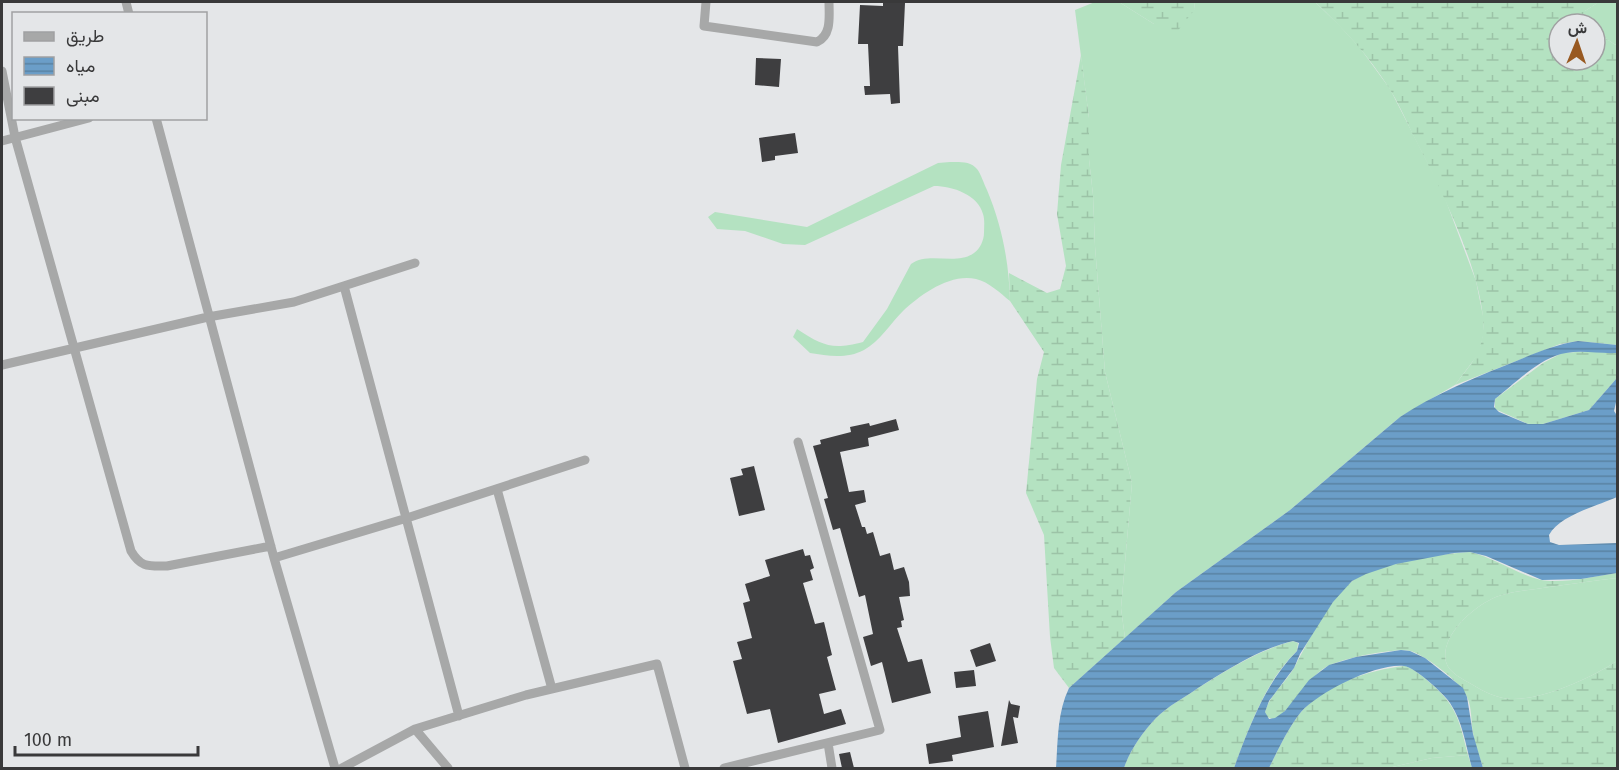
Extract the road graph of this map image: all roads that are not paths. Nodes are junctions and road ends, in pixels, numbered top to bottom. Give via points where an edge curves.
1 (706, 2) edge
2 (829, 2) edge
3 (2, 71) edge
4 (81, 120) edge
5 (157, 120) edge
6 (15, 137) junction
7 (2, 141) edge
8 (415, 262) dead end
9 (344, 286) junction
10 (208, 317) junction
11 (75, 347) junction
12 (2, 365) edge
13 (798, 442) dead end
14 (585, 460) dead end
15 (497, 489) junction
16 (407, 518) junction
17 (271, 546) junction
18 (274, 558) junction
19 (552, 688) junction
20 (459, 716) junction
21 (415, 729) junction
22 (828, 743) junction
23 (756, 765) edge
24 (335, 768) edge
25 (342, 768) edge
26 (448, 768) edge
27 (685, 768) edge
28 (724, 768) edge
29 (832, 768) edge

1 - 2 street via 704,26 817,42 828,31
3 - 6 street
4 - 6 street
5 - 10 street
6 - 7 street
6 - 11 street
8 - 9 street
9 - 10 street via 294,302
9 - 16 street
10 - 11 street
10 - 17 street
11 - 12 street
11 - 17 street via 137,562 167,566
13 - 22 street via 880,730
14 - 15 street
15 - 16 street
15 - 19 street
16 - 18 street
16 - 20 street
17 - 18 street
18 - 24 street
19 - 20 street
19 - 27 street via 657,664
20 - 21 street
21 - 25 street
21 - 26 street
22 - 23 street
22 - 29 street
23 - 28 street

